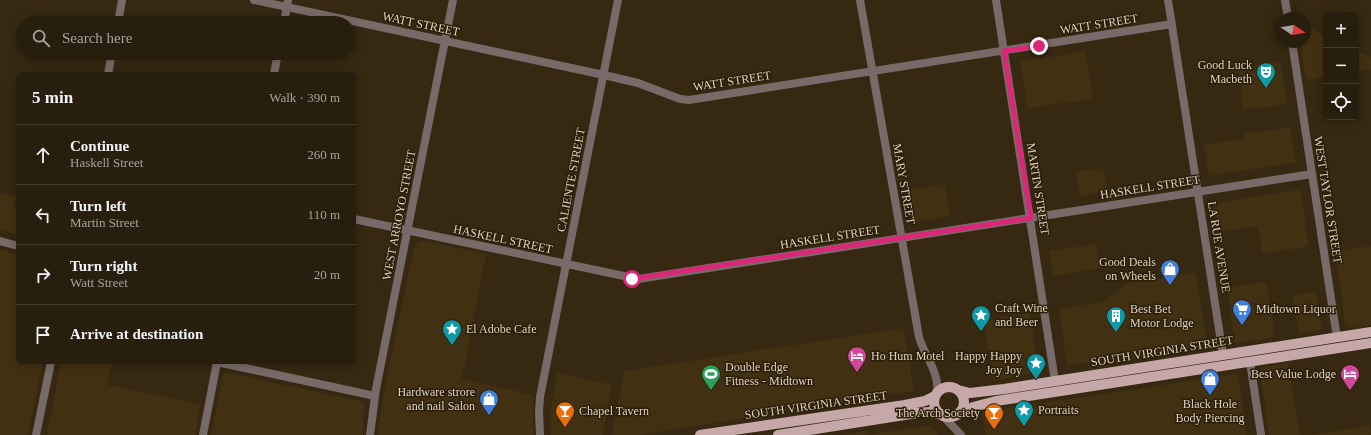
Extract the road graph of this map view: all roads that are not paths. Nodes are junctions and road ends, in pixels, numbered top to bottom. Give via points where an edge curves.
1 (122, 0) edge
2 (254, 0) edge
3 (453, 0) edge
4 (618, 0) edge
5 (860, 0) edge
6 (996, 0) edge
7 (1168, 0) edge
8 (1285, 0) edge
9 (287, 3) edge
10 (1287, 12) edge
11 (119, 16) edge
12 (285, 16) edge
13 (341, 16) edge
14 (356, 20) edge
15 (1172, 24) junction
16 (445, 41) junction
17 (1293, 48) edge
18 (1004, 51) junction
19 (111, 60) edge
20 (277, 60) edge
21 (872, 70) junction
22 (108, 72) edge
23 (274, 72) edge
24 (604, 75) junction
25 (1312, 174) junction
26 (1198, 191) junction
27 (1031, 218) junction
28 (356, 219) edge
29 (408, 230) junction
30 (902, 238) junction
31 (0, 241) edge
32 (16, 245) edge
33 (567, 264) junction
34 (1371, 332) edge
35 (1337, 338) junction
36 (1371, 344) edge
37 (1326, 350) junction
38 (1223, 355) junction
39 (1250, 362) junction
40 (51, 364) edge
41 (217, 364) edge
42 (226, 364) edge
43 (1055, 381) junction
44 (958, 390) junction
45 (936, 394) junction
46 (375, 396) junction
47 (960, 413) junction
48 (941, 416) junction
49 (36, 435) edge
50 (203, 435) edge
51 (370, 435) edge
52 (540, 435) edge
53 (700, 435) edge
54 (778, 435) edge
55 (961, 435) edge
56 (1261, 435) edge

1 - 11 street
2 - 9 street, WATT STREET
3 - 16 street, WEST ARROYO STREET
4 - 24 street, CALIENTE STREET
5 - 21 street, MARY STREET
6 - 18 street, MARTIN STREET
7 - 15 street, LA RUE AVENUE
8 - 10 street
9 - 12 street
9 - 13 street, WATT STREET
14 - 16 street, WATT STREET
15 - 18 street, WATT STREET
15 - 26 street, LA RUE AVENUE
16 - 24 street, WATT STREET
16 - 29 street, WEST ARROYO STREET
17 - 25 street, WEST TAYLOR STREET
18 - 21 street, WATT STREET
18 - 27 street, MARTIN STREET
19 - 22 street
20 - 23 street
21 - 24 street, WATT STREET via 689,100
21 - 30 street, MARY STREET
24 - 33 street, CALIENTE STREET
25 - 26 street, HASKELL STREET
25 - 35 street, WEST TAYLOR STREET
26 - 27 street, HASKELL STREET
26 - 38 street, LA RUE AVENUE
27 - 30 street, HASKELL STREET
27 - 43 street, MARTIN STREET
28 - 29 street, HASKELL STREET
29 - 33 street, HASKELL STREET
29 - 46 street, WEST ARROYO STREET
30 - 33 street, HASKELL STREET via 638,279
30 - 45 street, MARY STREET via 919,337 938,380
31 - 32 street
33 - 52 street, CALIENTE STREET via 540,397
34 - 35 main road, SOUTH VIRGINIA STREET
35 - 37 main road via 1333,346
35 - 38 main road, SOUTH VIRGINIA STREET
36 - 37 main road, SOUTH VIRGINIA STREET
37 - 39 main road, SOUTH VIRGINIA STREET
38 - 43 main road, SOUTH VIRGINIA STREET
39 - 47 main road, SOUTH VIRGINIA STREET via 996,402
39 - 56 street
40 - 49 street
41 - 50 street
42 - 46 street
43 - 44 main road, SOUTH VIRGINIA STREET via 970,393
44 - 45 main road via 947,387
44 - 47 main road via 964,402
45 - 48 main road via 934,406
45 - 53 main road, SOUTH VIRGINIA STREET via 925,401 905,405
46 - 51 street, WEST ARROYO STREET
47 - 48 main road via 954,417
48 - 54 main road, SOUTH VIRGINIA STREET via 930,412 918,413
48 - 55 street

